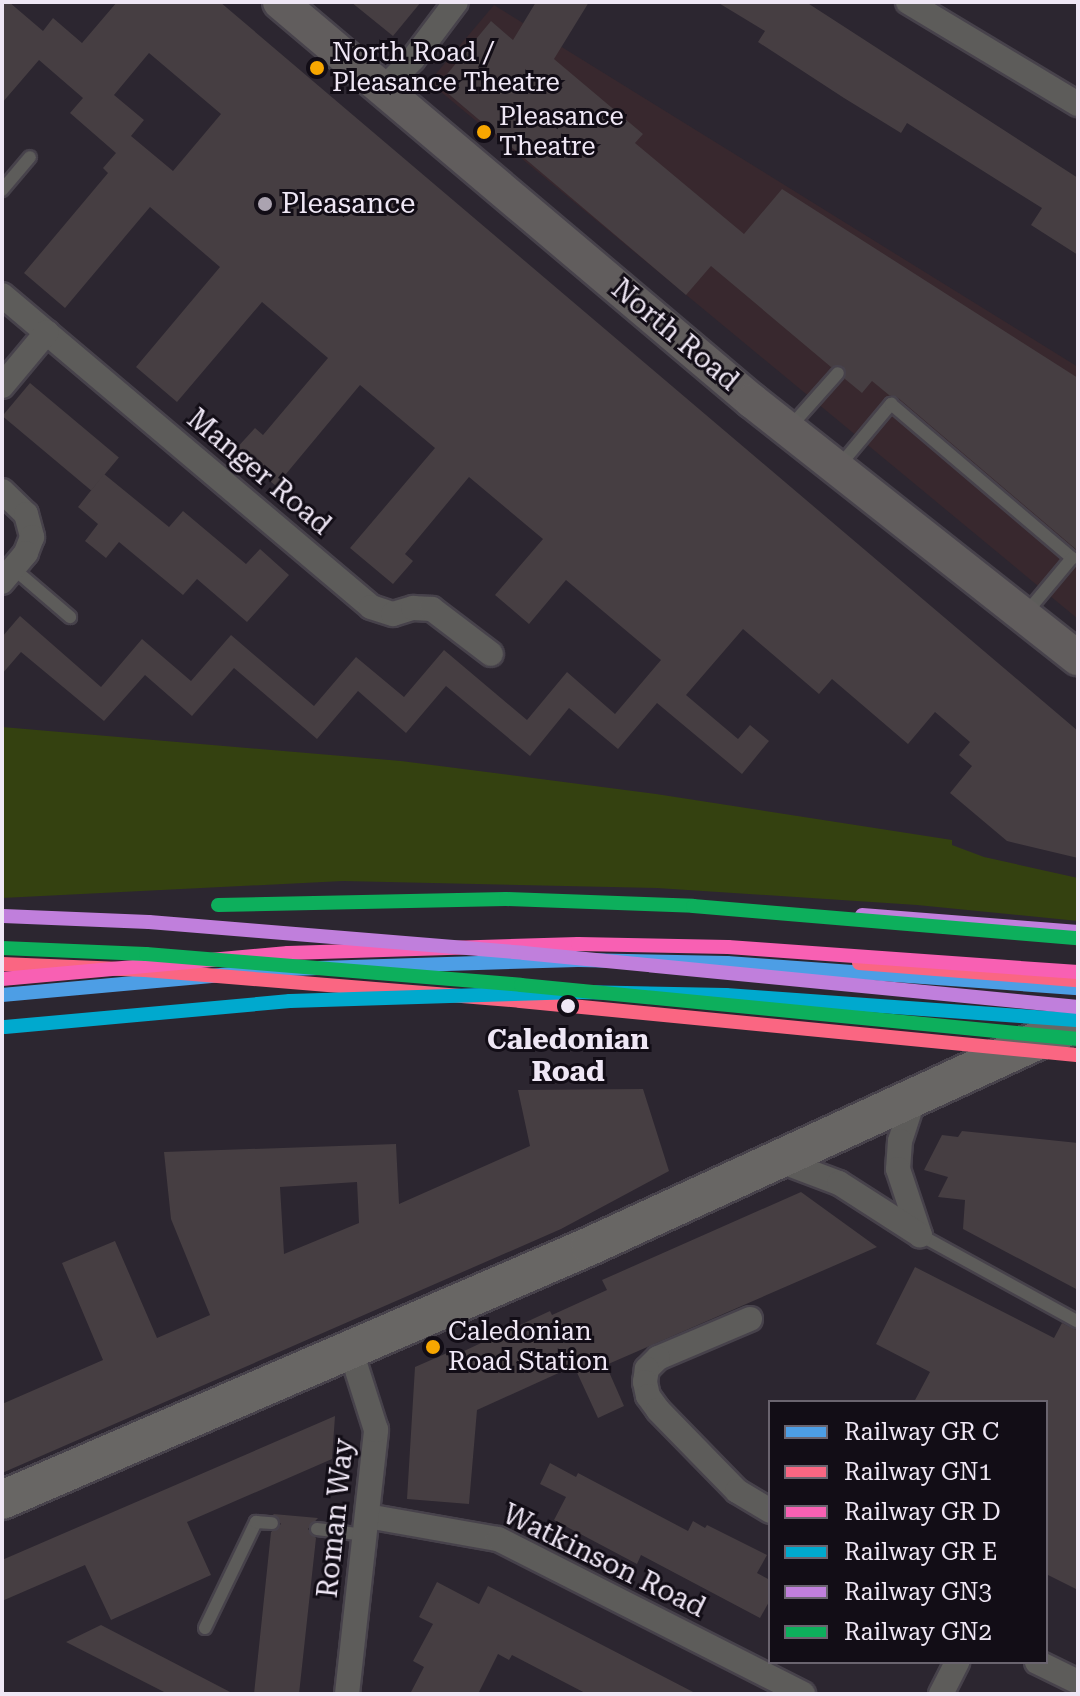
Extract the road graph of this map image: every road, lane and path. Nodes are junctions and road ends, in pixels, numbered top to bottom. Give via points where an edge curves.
1 (280, 2) edge
2 (456, 2) edge
3 (908, 2) edge
4 (383, 89) junction
5 (1078, 104) edge
6 (30, 157) dead end
7 (2, 190) edge
8 (2, 295) edge
9 (47, 332) junction
10 (838, 373) dead end
11 (2, 386) edge
12 (788, 429) junction
13 (837, 468) junction
14 (2, 491) edge
15 (8, 576) edge
16 (1024, 615) junction
17 (70, 617) dead end
18 (491, 654) dead end
19 (1078, 658) edge
20 (1078, 1022) edge
21 (914, 1098) junction
22 (778, 1160) junction
23 (920, 1235) junction
24 (750, 1319) dead end
25 (1072, 1319) edge
26 (351, 1351) junction
27 (2, 1500) edge
28 (768, 1510) edge
29 (272, 1523) dead end
30 (366, 1526) junction
31 (317, 1529) dead end
32 (205, 1628) dead end
33 (956, 1664) edge
34 (1041, 1664) edge
35 (1078, 1682) edge
36 (347, 1694) edge
37 (803, 1694) edge
38 (941, 1694) edge

1 - 4 street, North Road
2 - 4 street
3 - 5 street
4 - 12 street, North Road
6 - 7 lane
8 - 9 street, Manger Road
9 - 11 street
9 - 18 street, Manger Road via 371,607 393,614 432,609
10 - 12 lane
12 - 13 street, North Road
13 - 16 street, North Road
13 - 16 lane via 891,404 1072,558
14 - 15 street via 26,514 32,537
15 - 17 lane
16 - 19 street, North Road
20 - 21 main road
21 - 22 main road
21 - 23 street via 900,1141 898,1169
22 - 23 street via 839,1183
22 - 26 main road
23 - 25 lane
24 - 28 street via 658,1358 647,1369 645,1382 648,1396 669,1421 737,1491
26 - 27 main road
26 - 30 street, Roman Way via 376,1430
29 - 32 lane via 256,1522
30 - 31 lane
30 - 36 street, Roman Way
30 - 37 street, Watkinson Road via 498,1539
33 - 38 street
34 - 35 street

